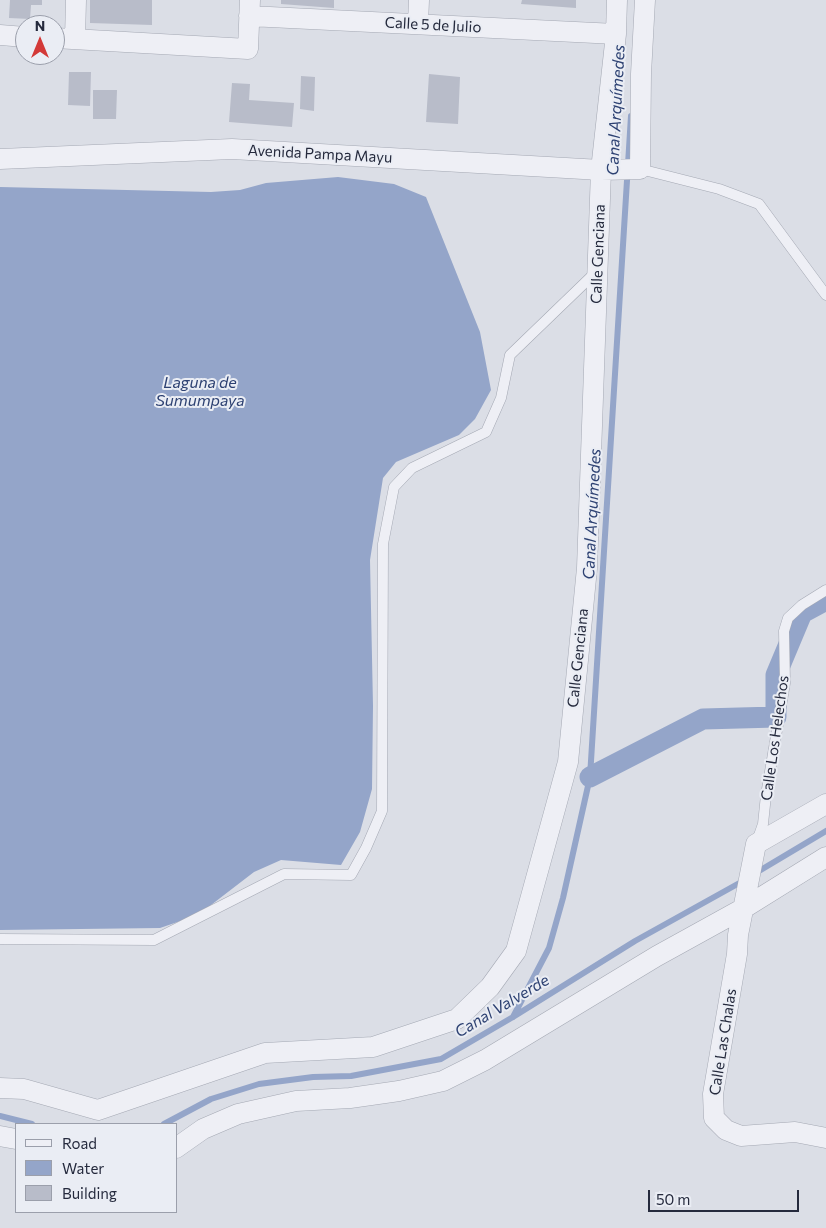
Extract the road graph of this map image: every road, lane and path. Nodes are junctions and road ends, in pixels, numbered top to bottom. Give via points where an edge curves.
1 (76, 0) edge
2 (419, 0) edge
3 (618, 0) edge
4 (645, 0) edge
5 (250, 8) edge
6 (418, 24) junction
7 (616, 34) junction
8 (0, 35) edge
9 (15, 36) edge
10 (65, 39) edge
11 (0, 159) edge
12 (604, 170) junction
13 (634, 170) junction
14 (598, 270) junction
15 (826, 295) edge
16 (826, 590) edge
17 (826, 804) edge
18 (756, 844) junction
19 (826, 857) edge
20 (744, 908) junction
21 (0, 939) edge
22 (0, 1088) edge
23 (0, 1136) edge
24 (826, 1138) edge
25 (15, 1139) edge
26 (178, 1147) edge

1 - 10 street
2 - 6 street
3 - 7 street, Calle Genciana
4 - 13 street
5 - 6 street, Calle 5 de Julio
5 - 10 street via 248,49
6 - 7 street, Calle 5 de Julio
7 - 12 street, Calle Genciana
8 - 9 street
11 - 12 street, Avenida Pampa Mayu via 232,149
12 - 13 street, Avenida Pampa Mayu
12 - 14 street, Calle Genciana
13 - 15 lane via 719,189 759,204
14 - 21 lane via 510,355 501,398 486,432 412,468 394,487 383,544 382,811 351,875 284,874 154,940
14 - 22 street, Calle Genciana via 587,568 568,762 516,951 490,987 458,1019 373,1047 265,1053 98,1110 24,1089
16 - 18 lane, Calle Los Helechos via 788,618 784,631 785,683 763,824
17 - 18 street
18 - 20 street
19 - 20 street
20 - 24 street, Calle Las Chalas via 713,1094 714,1118 726,1130 741,1136 795,1132
20 - 26 street via 657,956 485,1060 443,1081 350,1098 296,1101 238,1114 203,1129
23 - 25 street

